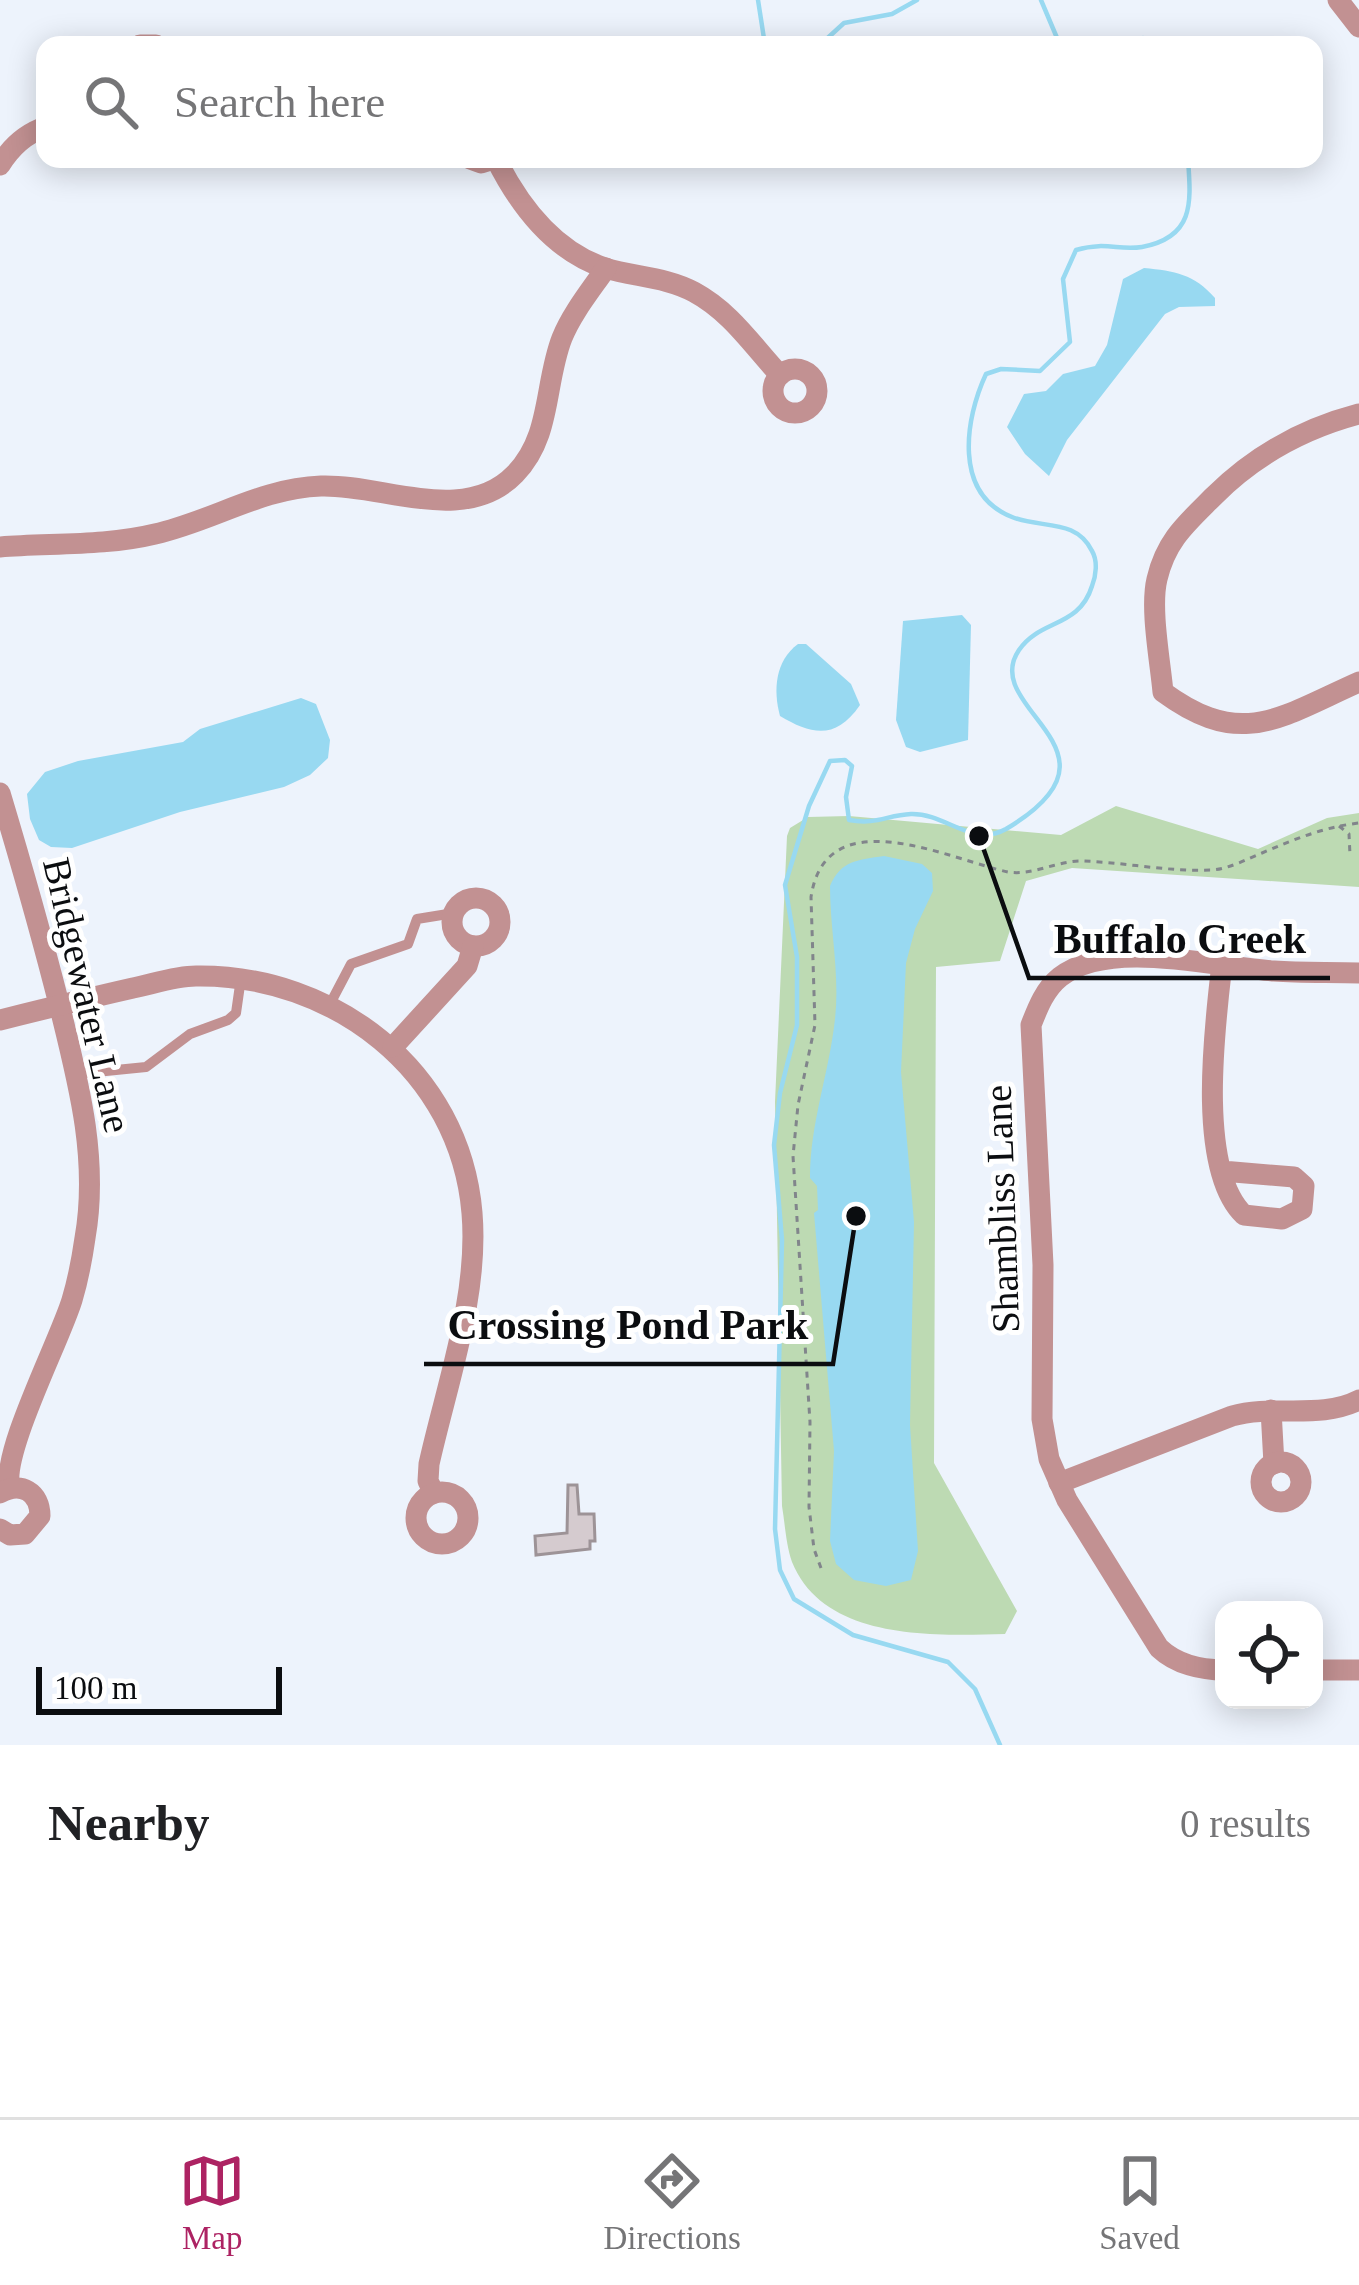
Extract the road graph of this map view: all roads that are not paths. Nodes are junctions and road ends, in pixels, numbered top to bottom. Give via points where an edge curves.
1 (1338, 0) edge
2 (1359, 27) edge
3 (36, 130) edge
4 (0, 165) edge
5 (500, 168) edge
6 (606, 268) junction
7 (780, 376) dead end
8 (1359, 414) edge
9 (0, 547) edge
10 (1359, 682) edge
11 (0, 793) edge
12 (454, 913) junction
13 (473, 946) junction
14 (1222, 964) junction
15 (1359, 973) edge
16 (241, 977) junction
17 (330, 1004) junction
18 (59, 1005) junction
19 (0, 1020) edge
20 (393, 1047) junction
21 (76, 1074) junction
22 (1222, 1171) dead end
23 (1359, 1400) edge
24 (1271, 1410) junction
25 (1274, 1463) dead end
26 (1059, 1483) junction
27 (5, 1491) edge
28 (434, 1493) dead end
29 (0, 1529) edge
30 (1215, 1670) edge
31 (1323, 1670) edge
32 (1359, 1670) edge

1 - 2 street
3 - 4 street
5 - 6 street via 540,224
6 - 7 street via 658,278 718,306
6 - 9 street via 562,338 530,458 491,492 437,500 360,487 292,488 150,536
8 - 10 street via 1287,441 1232,477 1168,542 1155,584 1163,692 1188,710 1256,724
11 - 18 street, Bridgewater Lane
12 - 13 street via 454,932
12 - 13 street via 470,898 497,910 498,932
12 - 17 lane via 417,919 408,944 351,964
13 - 20 street via 466,966
14 - 15 street, Shambliss Lane
14 - 22 street via 1212,1095
14 - 26 street, Shambliss Lane via 1086,964 1060,976 1031,1024 1042,1419
16 - 17 street
16 - 18 street via 189,976
16 - 21 lane via 228,1021 190,1034 146,1066
17 - 20 street
18 - 19 street
18 - 21 street, Bridgewater Lane
20 - 28 street via 448,1131 472,1211 465,1310 429,1463
21 - 27 street, Bridgewater Lane via 90,1155 86,1234 72,1301 30,1398
23 - 24 street via 1324,1411
24 - 25 street
24 - 26 street via 1232,1415
26 - 30 street, Shambliss Lane via 1159,1648
27 - 29 street via 33,1494 40,1516 25,1534
31 - 32 street

